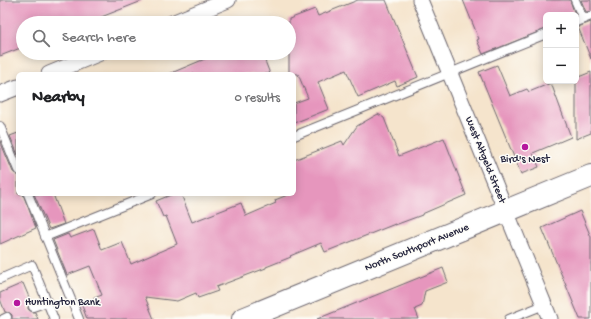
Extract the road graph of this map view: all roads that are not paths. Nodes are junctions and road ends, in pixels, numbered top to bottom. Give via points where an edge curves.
1 (228, 0) edge
2 (420, 0) edge
3 (575, 0) edge
4 (577, 12) edge
5 (189, 16) edge
6 (591, 16) edge
7 (579, 21) edge
8 (543, 35) edge
9 (83, 60) edge
10 (54, 72) edge
11 (450, 73) junction
12 (16, 88) edge
13 (0, 94) edge
14 (0, 126) edge
15 (296, 135) edge
16 (16, 165) edge
17 (591, 176) edge
18 (29, 196) edge
19 (147, 196) edge
20 (506, 211) junction
21 (45, 237) junction
22 (0, 279) edge
23 (47, 302) junction
24 (544, 305) junction
25 (33, 307) dead end
26 (54, 319) edge
27 (78, 319) edge
28 (243, 319) edge
29 (509, 319) edge
30 (550, 319) edge

1 - 5 street
2 - 11 street, West Altgeld Street
3 - 4 lane
6 - 7 lane
8 - 11 lane
9 - 10 street
11 - 15 lane
11 - 20 street, West Altgeld Street
12 - 13 street
14 - 16 lane
17 - 20 street, North Southport Avenue
18 - 21 lane
19 - 21 lane
20 - 24 street, West Altgeld Street
20 - 28 street, North Southport Avenue
21 - 27 lane
22 - 23 lane via 32,265
23 - 25 lane
23 - 26 lane
24 - 29 lane
24 - 30 street, West Altgeld Street

